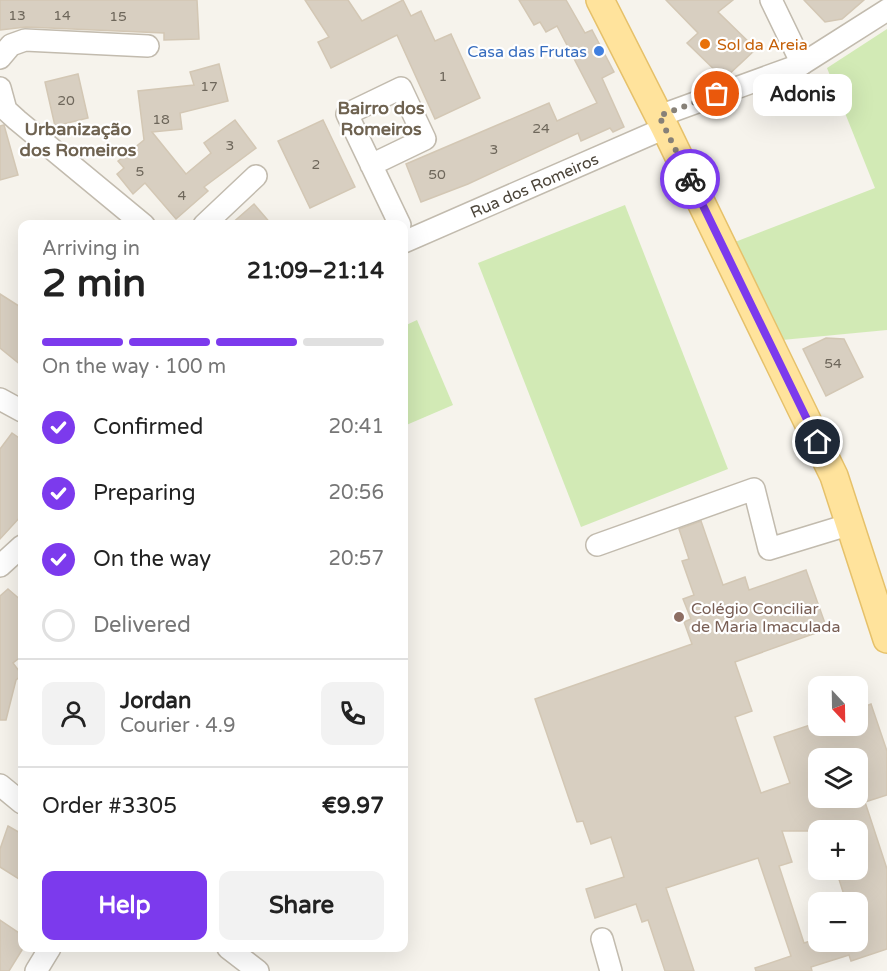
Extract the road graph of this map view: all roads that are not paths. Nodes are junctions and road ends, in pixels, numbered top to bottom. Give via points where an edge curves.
1 (600, 0) edge
2 (771, 0) edge
3 (887, 10) edge
4 (148, 46) dead end
5 (0, 58) edge
6 (802, 64) junction
7 (0, 88) edge
8 (662, 122) junction
9 (371, 165) dead end
10 (256, 176) dead end
11 (138, 220) edge
12 (209, 220) edge
13 (396, 220) edge
14 (408, 233) edge
15 (0, 399) edge
16 (18, 409) edge
17 (851, 524) junction
18 (597, 545) dead end
19 (18, 550) edge
20 (0, 566) edge
21 (887, 639) edge
22 (0, 785) edge
23 (18, 801) edge
24 (18, 806) edge
25 (0, 809) edge
26 (602, 939) dead end
27 (48, 952) edge
28 (233, 952) edge
29 (36, 971) edge
30 (258, 971) edge
31 (610, 971) edge

1 - 8 main road
2 - 6 street
3 - 6 street, Rua dos Romeiros
4 - 5 street via 25,40 10,45
6 - 8 street, Rua dos Romeiros
7 - 11 street via 6,110
8 - 14 street, Rua dos Romeiros
8 - 17 main road via 828,463
9 - 13 street
10 - 12 street
15 - 16 street
17 - 18 street via 769,549 754,489
17 - 21 main road
19 - 20 street
22 - 23 street
24 - 25 street
26 - 31 street
27 - 29 street
28 - 30 street

